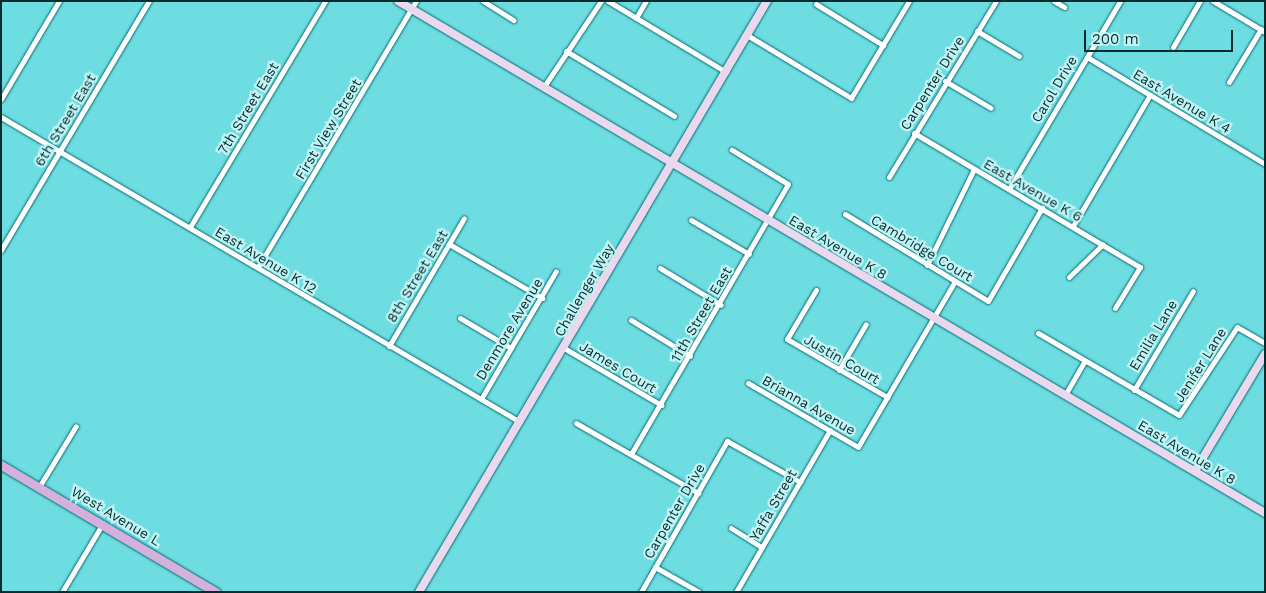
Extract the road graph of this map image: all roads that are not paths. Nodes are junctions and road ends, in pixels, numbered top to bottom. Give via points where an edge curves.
1 (59, 1) edge
2 (149, 1) edge
3 (325, 1) edge
4 (398, 1) edge
5 (416, 1) edge
6 (483, 1) edge
7 (601, 1) edge
8 (608, 1) edge
9 (646, 1) edge
10 (767, 1) edge
11 (908, 1) edge
12 (996, 1) edge
13 (1054, 1) edge
14 (1120, 1) edge
15 (1200, 1) edge
16 (1213, 1) edge
17 (816, 4) dead end
18 (1064, 7) dead end
19 (413, 10) junction
20 (636, 18) junction
21 (513, 20) dead end
22 (977, 31) junction
23 (1263, 31) edge
24 (747, 35) junction
25 (883, 45) junction
26 (1173, 47) dead end
27 (566, 51) junction
28 (1019, 56) dead end
29 (1087, 57) junction
30 (726, 72) junction
31 (945, 81) junction
32 (1229, 82) dead end
33 (545, 85) junction
34 (1150, 95) junction
35 (1, 99) edge
36 (991, 108) dead end
37 (674, 116) dead end
38 (1, 117) edge
39 (914, 133) junction
40 (60, 149) junction
41 (732, 150) dead end
42 (674, 162) junction
43 (1265, 164) edge
44 (974, 169) junction
45 (889, 177) dead end
46 (1009, 189) junction
47 (1042, 208) junction
48 (845, 214) dead end
49 (464, 218) dead end
50 (691, 220) dead end
51 (769, 220) junction
52 (1073, 226) junction
53 (190, 227) junction
54 (449, 244) junction
55 (1104, 244) junction
56 (1, 250) edge
57 (749, 254) junction
58 (927, 264) junction
59 (258, 267) junction
60 (660, 268) dead end
61 (556, 271) dead end
62 (1069, 277) dead end
63 (955, 281) junction
64 (816, 290) dead end
65 (1192, 291) dead end
66 (542, 298) junction
67 (721, 305) junction
68 (1115, 308) dead end
69 (460, 318) dead end
70 (933, 318) junction
71 (631, 320) dead end
72 (866, 324) dead end
73 (1038, 333) dead end
74 (1265, 343) edge
75 (389, 346) junction
76 (511, 348) junction
77 (564, 348) junction
78 (1265, 354) edge
79 (690, 356) junction
80 (1085, 361) junction
81 (839, 370) junction
82 (748, 383) dead end
83 (1134, 390) junction
84 (1065, 395) junction
85 (887, 398) junction
86 (481, 399) junction
87 (661, 405) junction
88 (520, 422) junction
89 (576, 423) dead end
90 (76, 426) dead end
91 (830, 430) junction
92 (631, 454) junction
93 (1, 465) edge
94 (1195, 471) junction
95 (800, 482) junction
96 (39, 487) junction
97 (698, 492) junction
98 (1265, 513) edge
99 (103, 523) junction
100 (731, 528) dead end
101 (762, 547) junction
102 (655, 567) junction
103 (419, 591) edge
104 (62, 592) edge
105 (216, 592) edge
106 (641, 592) edge
107 (699, 592) edge
108 (736, 592) edge

1 - 35 street
2 - 40 street, 6th Street East
3 - 53 street, 7th Street East
4 - 19 street, East Avenue K 8
5 - 19 street, First View Street
6 - 21 street
7 - 27 street
8 - 20 street
9 - 20 street
10 - 24 street, Challenger Way
11 - 25 street
12 - 22 street, Carpenter Drive
13 - 18 street
14 - 29 street, Carol Drive
15 - 26 street
16 - 23 street
17 - 25 street
19 - 33 street, East Avenue K 8
19 - 59 street, First View Street
20 - 30 street
22 - 28 street
22 - 31 street, Carpenter Drive
23 - 32 street
24 - 25 street via 851,98
24 - 30 street, Challenger Way
27 - 33 street
27 - 37 street
29 - 34 street, East Avenue K 4
29 - 46 street, Carol Drive
30 - 42 street, Challenger Way
31 - 36 street
31 - 39 street, Carpenter Drive
33 - 42 street, East Avenue K 8
34 - 43 street, East Avenue K 4
34 - 52 street
38 - 40 street, East Avenue K 12
39 - 44 street, East Avenue K 6
39 - 45 street, Carpenter Drive
40 - 53 street, East Avenue K 12
40 - 56 street, 6th Street East
41 - 51 street, 11th Street East via 788,184
42 - 51 street, East Avenue K 8
42 - 77 street, Challenger Way
44 - 46 street, East Avenue K 6
44 - 58 street
46 - 47 street, East Avenue K 6
47 - 52 street, East Avenue K 6
47 - 63 street, Cambridge Court via 988,300
48 - 58 street, Cambridge Court
49 - 54 street, 8th Street East
50 - 57 street
51 - 57 street, 11th Street East
51 - 70 street, East Avenue K 8
52 - 55 street, East Avenue K 6
53 - 59 street, East Avenue K 12
54 - 66 street
54 - 75 street, 8th Street East
55 - 62 street
55 - 68 street, East Avenue K 6 via 1140,267
57 - 67 street, 11th Street East
58 - 63 street, Cambridge Court
59 - 75 street, East Avenue K 12
60 - 67 street
61 - 66 street, Denmore Avenue
63 - 70 street
64 - 81 street, Justin Court via 787,339
65 - 83 street, Emilia Lane
66 - 76 street, Denmore Avenue
67 - 79 street, 11th Street East
69 - 76 street
70 - 84 street, East Avenue K 8
70 - 85 street
71 - 79 street
72 - 81 street
73 - 80 street
74 - 83 street, Jenifer Lane via 1237,327 1179,415
75 - 86 street, East Avenue K 12
76 - 86 street, Denmore Avenue
77 - 87 street, James Court
77 - 88 street, Challenger Way
78 - 94 street
79 - 87 street, 11th Street East
80 - 83 street
80 - 84 street
81 - 85 street, Justin Court
82 - 91 street, Brianna Avenue
84 - 94 street, East Avenue K 8
85 - 91 street, Brianna Avenue via 858,447
86 - 88 street, East Avenue K 12
87 - 92 street, 11th Street East
88 - 103 street, Challenger Way
89 - 92 street
90 - 96 street
91 - 95 street, Yaffa Street
92 - 97 street
93 - 96 main road, West Avenue L
94 - 98 street, East Avenue K 8
95 - 97 street, Carpenter Drive via 727,441
95 - 101 street, Yaffa Street
96 - 99 main road, West Avenue L
97 - 102 street, Carpenter Drive
99 - 104 street
99 - 105 main road, West Avenue L
100 - 101 street
101 - 108 street, Yaffa Street
102 - 106 street, Carpenter Drive
102 - 107 street

